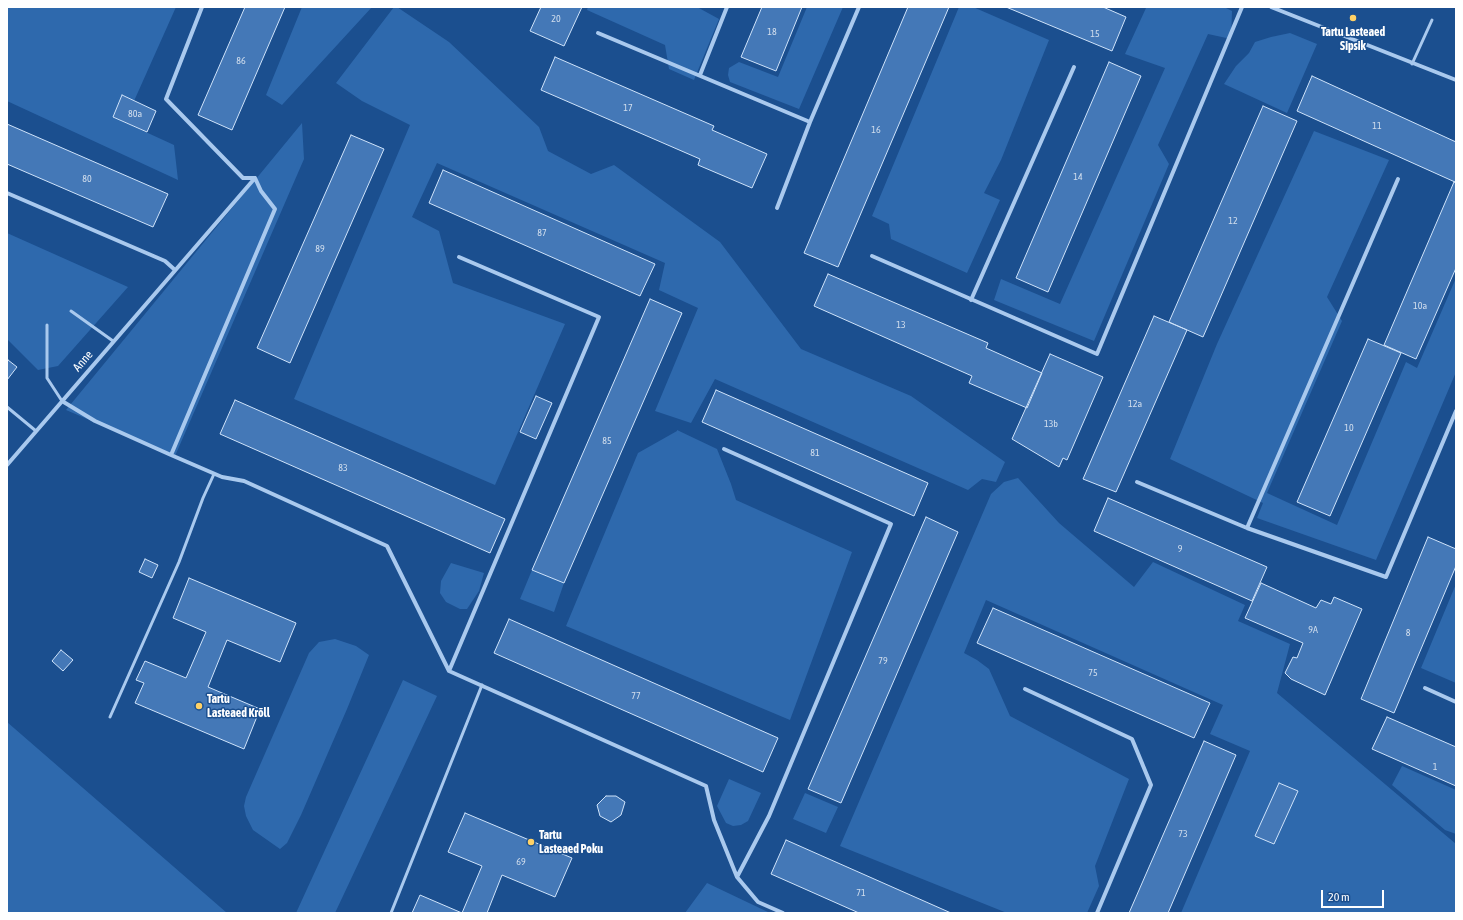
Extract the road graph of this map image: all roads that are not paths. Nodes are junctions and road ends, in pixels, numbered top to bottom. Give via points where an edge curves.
1 (202, 7) edge
2 (727, 7) edge
3 (860, 7) edge
4 (1242, 7) edge
5 (1271, 7) edge
6 (1432, 20) dead end
7 (598, 33) dead end
8 (1412, 64) junction
9 (1074, 67) dead end
10 (700, 75) junction
11 (1456, 80) edge
12 (810, 122) junction
13 (255, 178) junction
14 (1398, 179) dead end
15 (7, 193) edge
16 (777, 208) dead end
17 (872, 256) dead end
18 (459, 257) dead end
19 (175, 270) junction
20 (971, 300) junction
21 (71, 311) dead end
22 (47, 325) dead end
23 (113, 341) junction
24 (62, 401) junction
25 (7, 407) edge
26 (1456, 411) edge
27 (36, 431) junction
28 (724, 449) dead end
29 (171, 455) junction
30 (7, 465) edge
31 (214, 474) junction
32 (1137, 482) dead end
33 (1247, 528) junction
34 (449, 671) junction
35 (482, 685) junction
36 (1425, 688) dead end
37 (1025, 689) dead end
38 (1456, 702) edge
39 (110, 717) dead end
40 (737, 876) junction
41 (391, 913) edge
42 (783, 913) edge
43 (1097, 913) edge

1 - 13 street via 166,99 243,178
2 - 10 street
3 - 12 street
4 - 20 street via 1097,354
5 - 8 street
6 - 8 lane
7 - 10 street
8 - 11 street
9 - 20 street
10 - 12 street
12 - 16 street
13 - 19 street, Anne
13 - 29 street via 275,209
14 - 33 street
15 - 19 street via 165,261
17 - 20 street
18 - 34 street via 599,317
19 - 23 street, Anne
21 - 23 lane
22 - 24 lane via 47,378
23 - 24 street, Anne
24 - 27 street, Anne
24 - 29 street via 95,420
25 - 27 lane
26 - 33 street via 1386,577
27 - 30 street, Anne
28 - 40 street via 890,524 769,816
29 - 31 street
31 - 34 street via 244,481 387,546
31 - 39 lane via 179,562
32 - 33 street
34 - 35 street
35 - 40 street via 706,786 714,820
35 - 41 lane
36 - 38 street
37 - 43 street via 1132,739 1151,785
40 - 42 street via 758,902

